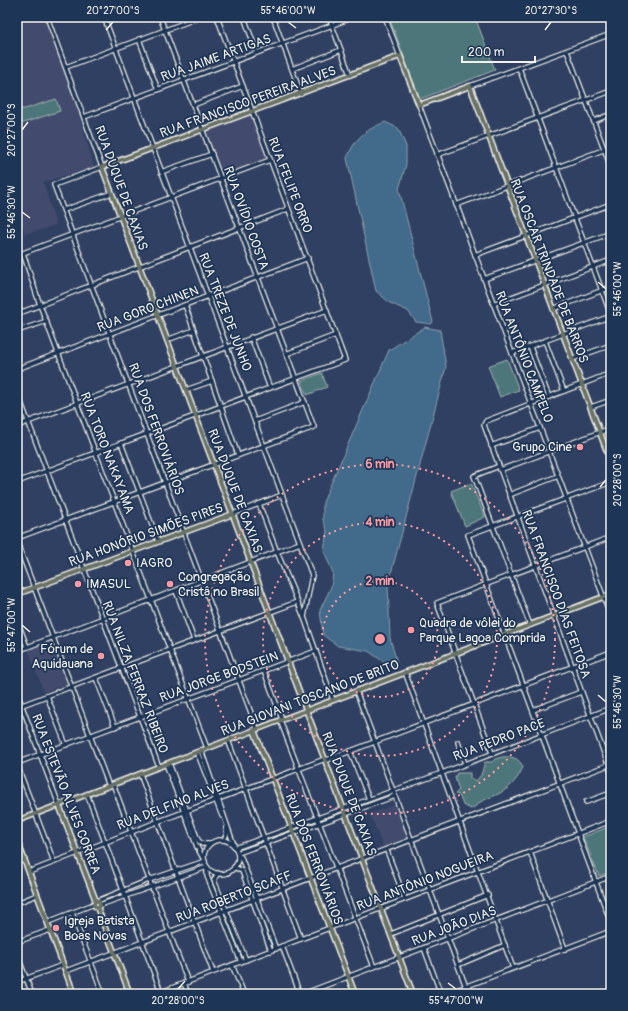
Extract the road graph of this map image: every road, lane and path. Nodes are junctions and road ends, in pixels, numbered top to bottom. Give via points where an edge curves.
1 (49, 17) edge
2 (104, 17) edge
3 (160, 17) edge
4 (200, 17) edge
5 (217, 17) edge
6 (244, 17) edge
7 (273, 17) edge
8 (329, 17) edge
9 (354, 17) edge
10 (385, 17) edge
11 (332, 25) junction
12 (165, 30) junction
13 (611, 34) edge
14 (139, 40) junction
15 (283, 44) junction
16 (115, 48) junction
17 (341, 50) junction
18 (566, 51) junction
19 (257, 53) junction
20 (400, 56) junction
21 (234, 62) junction
22 (66, 67) junction
23 (519, 68) junction
24 (292, 69) junction
25 (350, 75) junction
26 (184, 80) junction
27 (243, 86) junction
28 (470, 86) junction
29 (158, 90) junction
30 (611, 91) edge
31 (301, 94) junction
32 (134, 99) junction
33 (585, 100) junction
34 (193, 105) junction
35 (419, 105) junction
36 (252, 112) junction
37 (611, 114) edge
38 (84, 117) junction
39 (537, 118) junction
40 (594, 121) junction
41 (203, 130) junction
42 (488, 136) junction
43 (611, 147) edge
44 (152, 148) junction
45 (604, 150) junction
46 (212, 154) junction
47 (437, 155) junction
48 (270, 160) junction
49 (102, 167) junction
50 (611, 167) edge
51 (556, 168) junction
52 (161, 172) junction
53 (221, 178) junction
54 (507, 186) junction
55 (112, 193) junction
56 (171, 197) junction
57 (611, 204) edge
58 (456, 205) junction
59 (288, 209) junction
60 (64, 210) junction
61 (121, 216) junction
62 (574, 218) junction
63 (239, 228) junction
64 (611, 233) edge
65 (73, 234) junction
66 (526, 236) junction
67 (583, 243) junction
68 (190, 247) junction
69 (475, 255) junction
70 (308, 258) junction
71 (535, 260) junction
72 (611, 260) edge
73 (140, 266) junction
74 (592, 267) junction
75 (257, 277) junction
76 (484, 280) junction
77 (92, 285) junction
78 (544, 285) junction
79 (611, 287) edge
80 (601, 291) junction
81 (208, 296) junction
82 (493, 304) junction
83 (40, 305) junction
84 (185, 305) junction
85 (553, 309) junction
86 (326, 310) junction
87 (17, 314) edge
88 (158, 316) junction
89 (611, 316) edge
90 (47, 321) junction
91 (277, 328) junction
92 (194, 330) junction
93 (17, 331) edge
94 (110, 334) junction
95 (563, 334) junction
96 (336, 335) junction
97 (251, 337) junction
98 (167, 340) junction
99 (545, 341) junction
100 (611, 345) edge
101 (227, 347) junction
102 (530, 347) junction
103 (59, 353) junction
104 (512, 353) junction
105 (286, 354) junction
106 (203, 356) junction
107 (572, 359) junction
108 (177, 366) junction
109 (17, 369) edge
110 (611, 373) edge
111 (296, 378) junction
112 (212, 381) junction
113 (128, 384) junction
114 (582, 384) junction
115 (270, 388) junction
116 (186, 390) junction
117 (564, 391) junction
118 (17, 392) edge
119 (245, 396) junction
120 (549, 397) junction
121 (611, 400) edge
122 (305, 402) junction
123 (78, 403) junction
124 (531, 404) junction
125 (221, 406) junction
126 (590, 408) junction
127 (195, 415) junction
128 (255, 421) junction
129 (28, 422) junction
130 (17, 426) edge
131 (540, 428) junction
132 (611, 428) edge
133 (147, 433) junction
134 (600, 433) junction
135 (121, 443) junction
136 (264, 445) junction
137 (491, 446) junction
138 (96, 452) junction
139 (549, 452) junction
140 (609, 453) edge
141 (238, 455) junction
142 (611, 462) edge
143 (214, 465) junction
144 (500, 468) junction
145 (46, 471) junction
146 (558, 476) junction
147 (17, 482) edge
148 (611, 482) edge
149 (165, 483) junction
150 (140, 492) junction
151 (509, 494) junction
152 (282, 495) junction
153 (567, 499) junction
154 (115, 502) junction
155 (259, 504) junction
156 (233, 514) junction
157 (517, 516) junction
158 (65, 520) junction
159 (493, 525) junction
160 (183, 532) junction
161 (611, 537) edge
162 (17, 538) edge
163 (158, 541) junction
164 (17, 542) edge
165 (300, 543) junction
166 (585, 547) junction
167 (133, 550) junction
168 (276, 552) junction
169 (251, 563) junction
170 (535, 565) junction
171 (83, 569) junction
172 (512, 574) junction
173 (201, 581) junction
174 (487, 584) junction
175 (34, 588) junction
176 (176, 591) junction
177 (17, 594) edge
178 (611, 594) edge
179 (604, 597) junction
180 (152, 600) junction
181 (297, 602) junction
182 (269, 611) junction
183 (554, 616) junction
184 (304, 617) junction
185 (611, 617) edge
186 (103, 619) junction
187 (17, 620) edge
188 (530, 625) junction
189 (219, 630) junction
190 (505, 634) junction
191 (53, 638) junction
192 (194, 640) junction
193 (27, 647) junction
194 (170, 649) junction
195 (17, 651) edge
196 (316, 651) junction
197 (611, 652) edge
198 (456, 653) junction
199 (288, 662) junction
200 (572, 667) junction
201 (121, 668) junction
202 (264, 671) junction
203 (405, 672) junction
204 (96, 678) junction
205 (238, 680) junction
206 (524, 685) junction
207 (72, 687) junction
208 (356, 691) junction
209 (581, 692) junction
210 (17, 693) edge
211 (47, 696) junction
212 (188, 699) junction
213 (333, 700) junction
214 (474, 704) junction
215 (22, 705) junction
216 (17, 707) edge
217 (611, 708) edge
218 (307, 710) junction
219 (533, 710) junction
220 (590, 716) junction
221 (140, 717) junction
222 (281, 720) junction
223 (424, 724) junction
224 (115, 727) junction
225 (255, 730) junction
226 (542, 734) junction
227 (90, 736) junction
228 (228, 740) junction
229 (375, 742) junction
230 (458, 742) dead end
231 (66, 745) junction
232 (207, 748) junction
233 (199, 751) junction
234 (350, 751) junction
235 (492, 753) junction
236 (40, 755) junction
237 (326, 759) junction
238 (168, 763) junction
239 (17, 764) edge
240 (465, 764) junction
241 (610, 765) edge
242 (159, 767) junction
243 (298, 769) junction
244 (442, 772) junction
245 (611, 772) edge
246 (140, 774) junction
247 (272, 779) junction
248 (560, 784) junction
249 (111, 785) junction
250 (245, 789) junction
251 (393, 791) junction
252 (611, 793) edge
253 (87, 794) junction
254 (395, 796) junction
255 (217, 799) junction
256 (369, 799) junction
257 (586, 802) dead end
258 (59, 805) junction
259 (344, 809) junction
260 (185, 811) junction
261 (35, 813) junction
262 (345, 814) junction
263 (317, 818) junction
264 (17, 821) edge
265 (611, 821) edge
266 (157, 822) junction
267 (461, 822) junction
268 (319, 823) junction
269 (291, 828) junction
270 (131, 832) junction
271 (293, 833) junction
272 (578, 834) junction
273 (264, 837) junction
274 (17, 840) edge
275 (224, 840) junction
276 (411, 841) junction
277 (104, 842) junction
278 (266, 843) junction
279 (209, 844) junction
280 (235, 847) junction
281 (386, 851) junction
282 (530, 852) junction
283 (78, 853) junction
284 (238, 855) junction
285 (24, 860) junction
286 (363, 860) junction
287 (204, 861) junction
288 (17, 862) edge
289 (54, 862) junction
290 (207, 866) junction
291 (234, 867) junction
292 (337, 870) junction
293 (176, 871) junction
294 (479, 871) junction
295 (29, 872) junction
296 (218, 874) junction
297 (611, 876) edge
298 (178, 877) junction
299 (311, 879) junction
300 (149, 880) junction
301 (596, 882) junction
302 (151, 887) junction
303 (284, 889) junction
304 (430, 890) junction
305 (123, 891) junction
306 (37, 895) junction
307 (125, 896) junction
308 (488, 896) junction
309 (257, 899) junction
310 (405, 899) junction
311 (548, 900) junction
312 (253, 901) junction
313 (17, 903) edge
314 (97, 904) junction
315 (381, 908) junction
316 (227, 911) junction
317 (72, 913) junction
318 (221, 913) junction
319 (440, 915) junction
320 (355, 918) junction
321 (496, 921) junction
322 (48, 922) junction
323 (195, 923) junction
324 (611, 923) edge
325 (330, 928) junction
326 (50, 930) junction
327 (611, 931) edge
328 (169, 932) junction
329 (391, 934) junction
330 (302, 939) junction
331 (448, 939) junction
332 (17, 942) edge
333 (141, 943) junction
334 (505, 945) junction
335 (282, 946) junction
336 (424, 948) junction
337 (276, 949) junction
338 (565, 949) junction
339 (271, 950) junction
340 (115, 953) junction
341 (17, 954) edge
342 (400, 958) junction
343 (246, 960) junction
344 (91, 962) junction
345 (241, 962) junction
346 (63, 964) junction
347 (232, 965) junction
348 (458, 965) junction
349 (374, 967) junction
350 (513, 968) junction
351 (66, 971) junction
352 (213, 972) junction
353 (349, 977) junction
354 (26, 979) junction
355 (17, 982) edge
356 (186, 983) junction
357 (466, 987) junction
358 (159, 993) edge
359 (32, 994) edge
360 (74, 994) edge
361 (103, 994) edge
362 (130, 994) edge
363 (188, 994) edge
364 (244, 994) edge
365 (300, 994) edge
366 (303, 994) edge
367 (355, 994) edge
368 (414, 994) edge
369 (441, 994) edge
370 (446, 994) edge

1 - 22 street, RUA DUQUE DE CAXIAS
2 - 16 street, RUA TREZE DE JUNHO
3 - 12 street, RUA OVÍDIO COSTA
4 - 12 street
5 - 21 street, RUA FELIPE ORRO
6 - 19 street
7 - 15 street
8 - 11 street
9 - 11 street, RUA JAIME ARTIGAS
10 - 20 street
11 - 15 street, RUA JAIME ARTIGAS
11 - 17 street
12 - 14 street
12 - 26 street, RUA OVÍDIO COSTA
13 - 18 street
14 - 16 street
14 - 29 street
15 - 19 street, RUA JAIME ARTIGAS
15 - 24 street
16 - 22 street
16 - 32 street, RUA TREZE DE JUNHO
17 - 24 street
17 - 25 street
18 - 23 street
18 - 33 street
19 - 21 street, RUA JAIME ARTIGAS
20 - 25 main road, RUA FRANCISCO PEREIRA ALVES
20 - 35 main road
21 - 26 street, RUA JAIME ARTIGAS
21 - 27 street, RUA FELIPE ORRO
22 - 38 street, RUA DUQUE DE CAXIAS
23 - 28 street
23 - 39 street
24 - 31 street
25 - 31 main road, RUA FRANCISCO PEREIRA ALVES
26 - 29 street, RUA JAIME ARTIGAS
26 - 34 street, RUA OVÍDIO COSTA
27 - 34 street
27 - 36 street, RUA FELIPE ORRO
28 - 35 main road
28 - 42 main road, RUA OSCAR TRINDADE DE BARROS
29 - 32 street, RUA JAIME ARTIGAS
30 - 33 street
31 - 36 main road, RUA FRANCISCO PEREIRA ALVES
32 - 38 street, RUA JAIME ARTIGAS
32 - 44 street, RUA TREZE DE JUNHO
33 - 39 street
33 - 40 street
34 - 41 street, RUA OVÍDIO COSTA
35 - 47 street, RUA ANTÔNIO CAMPELO
36 - 41 main road, RUA FRANCISCO PEREIRA ALVES
36 - 48 street, RUA FELIPE ORRO
37 - 40 street
38 - 49 street, RUA DUQUE DE CAXIAS
39 - 42 street
39 - 51 street
40 - 45 street
41 - 44 main road, RUA FRANCISCO PEREIRA ALVES
41 - 46 street, RUA OVÍDIO COSTA
42 - 47 street
42 - 54 main road, RUA OSCAR TRINDADE DE BARROS
43 - 45 street
44 - 49 main road, RUA FRANCISCO PEREIRA ALVES
44 - 52 street, RUA TREZE DE JUNHO
45 - 50 street
45 - 51 street
46 - 52 street
46 - 53 street, RUA OVÍDIO COSTA
47 - 58 street, RUA ANTÔNIO CAMPELO
48 - 53 street
48 - 59 street, RUA FELIPE ORRO
49 - 55 main road, RUA DUQUE DE CAXIAS
49 - 60 street, RUA DOS FERROVIÁRIOS via 54,185
51 - 54 street
51 - 62 street
52 - 56 street, RUA TREZE DE JUNHO
53 - 56 street
53 - 63 street, RUA OVÍDIO COSTA
54 - 58 street
54 - 66 main road, RUA OSCAR TRINDADE DE BARROS
55 - 60 street
55 - 61 main road, RUA DUQUE DE CAXIAS
56 - 61 street
56 - 68 street, RUA TREZE DE JUNHO
57 - 62 street
58 - 69 street, RUA ANTÔNIO CAMPELO
59 - 63 street
59 - 70 street, RUA FELIPE ORRO
60 - 65 street, RUA DOS FERROVIÁRIOS
61 - 65 street
61 - 73 main road, RUA DUQUE DE CAXIAS
62 - 66 street
62 - 67 street
63 - 68 street
63 - 75 street, RUA OVÍDIO COSTA
64 - 67 street
65 - 77 street, RUA DOS FERROVIÁRIOS
65 - 83 street, RUA TORO NAKAYAMA via 23,253
66 - 69 street
66 - 71 main road, RUA OSCAR TRINDADE DE BARROS
67 - 71 street
67 - 74 street
68 - 73 street
68 - 81 street, RUA TREZE DE JUNHO
69 - 76 street, RUA ANTÔNIO CAMPELO
70 - 75 street, RUA GORO CHINEN
70 - 86 street, RUA FELIPE ORRO
71 - 76 street
71 - 78 main road, RUA OSCAR TRINDADE DE BARROS
72 - 74 street
73 - 77 street
73 - 88 main road, RUA DUQUE DE CAXIAS
74 - 78 street
74 - 80 street
75 - 81 street, RUA GORO CHINEN
75 - 91 street, RUA OVÍDIO COSTA
76 - 82 street, RUA ANTÔNIO CAMPELO
77 - 83 street
77 - 94 street, RUA DOS FERROVIÁRIOS
78 - 82 street
78 - 85 main road, RUA OSCAR TRINDADE DE BARROS
79 - 80 street
80 - 85 street
80 - 89 street
81 - 84 street, RUA GORO CHINEN
81 - 101 street, RUA TREZE DE JUNHO
82 - 104 street, RUA ANTÔNIO CAMPELO
83 - 87 street
83 - 90 street, RUA TORO NAKAYAMA
84 - 88 street, RUA GORO CHINEN
84 - 92 street
85 - 95 main road, RUA OSCAR TRINDADE DE BARROS
86 - 91 street
86 - 96 street, RUA FELIPE ORRO
88 - 94 street, RUA GORO CHINEN
88 - 98 main road, RUA DUQUE DE CAXIAS
89 - 95 street
90 - 93 street
90 - 103 street, RUA TORO NAKAYAMA
91 - 97 street
91 - 105 street, RUA OVÍDIO COSTA
92 - 98 street
92 - 106 street
94 - 103 street, RUA GORO CHINEN
94 - 113 street, RUA DOS FERROVIÁRIOS
95 - 99 street
95 - 107 main road, RUA OSCAR TRINDADE DE BARROS
96 - 105 street
96 - 111 street, RUA FELIPE ORRO via 345,360
97 - 101 street
97 - 115 street
98 - 108 main road, RUA DUQUE DE CAXIAS
99 - 102 street
99 - 117 street
100 - 107 street
101 - 106 street
101 - 119 street, RUA TREZE DE JUNHO
102 - 104 street
102 - 120 street
103 - 109 street, RUA GORO CHINEN
103 - 123 street, RUA TORO NAKAYAMA
104 - 124 street, RUA ANTÔNIO CAMPELO
105 - 111 street, RUA OVÍDIO COSTA
106 - 108 street
106 - 112 street
107 - 114 main road, RUA OSCAR TRINDADE DE BARROS
108 - 113 street
108 - 116 main road, RUA DUQUE DE CAXIAS
110 - 114 street
111 - 115 street
111 - 122 street, RUA OVÍDIO COSTA
112 - 116 street
112 - 125 street
113 - 123 street
113 - 133 street, RUA DOS FERROVIÁRIOS
114 - 117 street
114 - 126 main road, RUA OSCAR TRINDADE DE BARROS
115 - 119 street
116 - 127 main road, RUA DUQUE DE CAXIAS
117 - 120 street
118 - 129 street, RUA NILZA FERRAZ RIBEIRO
119 - 125 street
119 - 128 street, RUA TREZE DE JUNHO
120 - 124 street
121 - 126 street
122 - 128 street
122 - 136 street, RUA OVÍDIO COSTA via 314,427
123 - 129 street
123 - 138 street, RUA TORO NAKAYAMA
124 - 131 street, RUA ANTÔNIO CAMPELO
124 - 137 street, RUA FRANCISCO DIAS FEITOSA via 485,422
125 - 127 street
125 - 141 street
126 - 134 main road, RUA OSCAR TRINDADE DE BARROS
127 - 133 street
127 - 143 main road, RUA DUQUE DE CAXIAS
128 - 136 street, RUA TREZE DE JUNHO
129 - 130 street
129 - 145 street, RUA NILZA FERRAZ RIBEIRO
131 - 137 street
131 - 139 street, RUA ANTÔNIO CAMPELO
132 - 134 street
133 - 135 street
133 - 149 street, RUA DOS FERROVIÁRIOS
134 - 139 street
134 - 140 main road, RUA OSCAR TRINDADE DE BARROS
135 - 138 street
135 - 150 street
136 - 141 street
136 - 152 street, RUA TREZE DE JUNHO
137 - 144 street, RUA FRANCISCO DIAS FEITOSA
138 - 145 street
138 - 154 street, RUA TORO NAKAYAMA
139 - 144 street
139 - 146 street, RUA ANTÔNIO CAMPELO
140 - 142 main road, RUA OSCAR TRINDADE DE BARROS
141 - 143 street
143 - 149 street
143 - 156 main road, RUA DUQUE DE CAXIAS
144 - 151 street, RUA FRANCISCO DIAS FEITOSA
144 - 159 street via 474,476
145 - 147 street
145 - 158 street, RUA NILZA FERRAZ RIBEIRO
146 - 151 street
146 - 153 street, RUA ANTÔNIO CAMPELO
148 - 153 street
149 - 150 street
149 - 160 street, RUA DOS FERROVIÁRIOS
150 - 154 street
150 - 163 street
151 - 157 street, RUA FRANCISCO DIAS FEITOSA
152 - 155 street, RUA HONÓRIO SIMÕES PIRES
152 - 165 street, RUA TREZE DE JUNHO
153 - 157 street
153 - 166 street, RUA ANTÔNIO CAMPELO
154 - 158 street
154 - 167 street, RUA TORO NAKAYAMA
155 - 156 street, RUA HONÓRIO SIMÕES PIRES
155 - 168 street
156 - 160 main road, RUA HONÓRIO SIMÕES PIRES
156 - 169 main road, RUA DUQUE DE CAXIAS
157 - 159 street
157 - 170 street, RUA FRANCISCO DIAS FEITOSA
158 - 162 street
158 - 171 street, RUA NILZA FERRAZ RIBEIRO
159 - 172 street
159 - 174 street via 468,535
160 - 163 main road, RUA HONÓRIO SIMÕES PIRES
160 - 173 street, RUA DOS FERROVIÁRIOS
161 - 166 street
163 - 167 main road, RUA HONÓRIO SIMÕES PIRES
164 - 175 street
165 - 168 street
165 - 184 street, RUA TREZE DE JUNHO via 312,575
166 - 170 street
166 - 179 street, RUA ANTÔNIO CAMPELO
167 - 171 main road, RUA HONÓRIO SIMÕES PIRES
167 - 180 street, RUA TORO NAKAYAMA
168 - 169 street
168 - 181 street
169 - 173 street
169 - 182 main road, RUA DUQUE DE CAXIAS
170 - 172 street
170 - 183 street, RUA FRANCISCO DIAS FEITOSA
171 - 175 main road, RUA HONÓRIO SIMÕES PIRES
171 - 186 street, RUA NILZA FERRAZ RIBEIRO
172 - 174 street
172 - 188 street
173 - 176 street
173 - 189 street, RUA DOS FERROVIÁRIOS
174 - 190 street
174 - 198 street via 437,603
175 - 177 main road, RUA HONÓRIO SIMÕES PIRES
175 - 191 street
176 - 180 street
176 - 192 street
178 - 179 main road, RUA GIOVANI TOSCANO DE BRITO
179 - 183 main road, RUA GIOVANI TOSCANO DE BRITO
179 - 185 street, RUA ANTÔNIO CAMPELO
180 - 186 street
180 - 194 street, RUA TORO NAKAYAMA
181 - 182 street
181 - 184 street
182 - 189 street
182 - 199 main road, RUA DUQUE DE CAXIAS
183 - 188 main road, RUA GIOVANI TOSCANO DE BRITO
183 - 200 street, RUA FRANCISCO DIAS FEITOSA
184 - 196 street
186 - 191 street
186 - 201 street, RUA NILZA FERRAZ RIBEIRO
187 - 193 street
188 - 190 main road, RUA GIOVANI TOSCANO DE BRITO
189 - 192 street
189 - 205 street, RUA DOS FERROVIÁRIOS
190 - 198 main road, RUA GIOVANI TOSCANO DE BRITO
190 - 206 street
191 - 193 street
191 - 207 street
192 - 194 street
193 - 195 street
194 - 201 street
194 - 212 street, RUA TORO NAKAYAMA
196 - 199 street, RUA JORGE BODSTEIN
196 - 213 street
197 - 200 street, RUA DELFINO ALVES
198 - 203 main road, RUA GIOVANI TOSCANO DE BRITO
198 - 214 street
199 - 202 street, RUA JORGE BODSTEIN
199 - 218 main road, RUA DUQUE DE CAXIAS
200 - 206 street, RUA DELFINO ALVES
200 - 209 street, RUA FRANCISCO DIAS FEITOSA
201 - 204 street
201 - 221 street, RUA NILZA FERRAZ RIBEIRO
202 - 205 street, RUA JORGE BODSTEIN
202 - 222 street
203 - 208 main road, RUA GIOVANI TOSCANO DE BRITO
203 - 223 street
204 - 207 street
204 - 224 street
205 - 212 street, RUA JORGE BODSTEIN
205 - 225 street, RUA DOS FERROVIÁRIOS
206 - 214 street, RUA DELFINO ALVES
206 - 219 street
207 - 211 street
207 - 227 street
208 - 213 main road, RUA GIOVANI TOSCANO DE BRITO
208 - 229 street
209 - 219 street
209 - 220 street, RUA FRANCISCO DIAS FEITOSA
210 - 215 street, RUA ESTEVÃO ALVES CORREA
211 - 215 street
211 - 231 street
212 - 221 street, RUA JORGE BODSTEIN
212 - 232 street, RUA TORO NAKAYAMA
213 - 218 main road, RUA GIOVANI TOSCANO DE BRITO
214 - 223 street, RUA DELFINO ALVES
214 - 235 street
215 - 216 street
215 - 236 street, RUA ESTEVÃO ALVES CORREA
217 - 220 street, RUA PEDRO PACE
218 - 222 main road, RUA GIOVANI TOSCANO DE BRITO
218 - 237 main road, RUA DUQUE DE CAXIAS
219 - 226 street
220 - 226 street, RUA PEDRO PACE
220 - 241 street, RUA FRANCISCO DIAS FEITOSA
221 - 224 street, RUA JORGE BODSTEIN
221 - 242 street, RUA NILZA FERRAZ RIBEIRO
222 - 225 main road, RUA GIOVANI TOSCANO DE BRITO
222 - 243 street
223 - 229 street, RUA DELFINO ALVES
223 - 244 street
224 - 227 street, RUA JORGE BODSTEIN
225 - 228 main road, RUA GIOVANI TOSCANO DE BRITO
225 - 247 main road, RUA DOS FERROVIÁRIOS
226 - 235 street, RUA PEDRO PACE
226 - 248 street
227 - 231 street, RUA JORGE BODSTEIN
227 - 249 street
228 - 232 main road, RUA GIOVANI TOSCANO DE BRITO
228 - 250 street
229 - 234 street, RUA DELFINO ALVES
229 - 251 street
230 - 240 street
231 - 236 street, RUA JORGE BODSTEIN
232 - 233 main road, RUA GIOVANI TOSCANO DE BRITO
233 - 238 main road, RUA GIOVANI TOSCANO DE BRITO
233 - 255 street
234 - 237 street, RUA DELFINO ALVES
234 - 256 street
235 - 240 street, RUA PEDRO PACE
236 - 239 street, RUA JORGE BODSTEIN
236 - 258 street, RUA ESTEVÃO ALVES CORREA
237 - 243 street, RUA DELFINO ALVES
237 - 259 main road, RUA DUQUE DE CAXIAS
238 - 242 main road, RUA GIOVANI TOSCANO DE BRITO
238 - 260 street
239 - 261 street
240 - 244 street, RUA PEDRO PACE
241 - 245 street, RUA FRANCISCO DIAS FEITOSA
241 - 248 street, RUA ROBERTO SCAFF
242 - 246 main road, RUA GIOVANI TOSCANO DE BRITO
243 - 247 street, RUA DELFINO ALVES
243 - 263 street
244 - 251 street, RUA PEDRO PACE
244 - 267 street
246 - 249 main road, RUA GIOVANI TOSCANO DE BRITO
246 - 266 street
247 - 250 street, RUA DELFINO ALVES
247 - 269 main road, RUA DOS FERROVIÁRIOS
248 - 267 street, RUA ROBERTO SCAFF
248 - 272 street
249 - 253 main road, RUA GIOVANI TOSCANO DE BRITO
249 - 270 street
250 - 255 street, RUA DELFINO ALVES
250 - 273 street
251 - 254 street
251 - 256 street, RUA PEDRO PACE
252 - 257 street
253 - 258 main road, RUA GIOVANI TOSCANO DE BRITO
253 - 277 street
254 - 262 street
254 - 276 street
255 - 260 street, RUA DELFINO ALVES
255 - 275 street via 227,829
255 - 280 street
256 - 259 street, RUA PEDRO PACE
258 - 261 main road, RUA GIOVANI TOSCANO DE BRITO
258 - 283 main road, RUA ESTEVÃO ALVES CORREA
259 - 262 main road, RUA DUQUE DE CAXIAS
259 - 263 street, RUA PEDRO PACE
260 - 266 street, RUA DELFINO ALVES
260 - 279 street via 198,840 202,844
260 - 287 street via 196,847
261 - 264 main road, RUA GIOVANI TOSCANO DE BRITO
261 - 289 street
262 - 268 street
262 - 286 main road, RUA DUQUE DE CAXIAS
263 - 268 street
263 - 269 street, RUA PEDRO PACE
265 - 272 street, RUA ANTÔNIO NOGUEIRA
266 - 270 street, RUA DELFINO ALVES
266 - 293 street
267 - 276 street, RUA ROBERTO SCAFF
267 - 294 street
268 - 271 street
268 - 292 street
269 - 271 main road, RUA DOS FERROVIÁRIOS
269 - 273 street, RUA PEDRO PACE
270 - 277 street, RUA DELFINO ALVES
270 - 300 street
271 - 278 street
271 - 299 main road, RUA DOS FERROVIÁRIOS
272 - 282 street, RUA ANTÔNIO NOGUEIRA
272 - 301 street
273 - 278 street
273 - 280 street, RUA PEDRO PACE
274 - 285 main road
275 - 279 street
275 - 280 street
276 - 281 street, RUA ROBERTO SCAFF
276 - 304 street
277 - 283 street, RUA DELFINO ALVES
277 - 305 street
278 - 284 street
278 - 303 street
279 - 287 street
280 - 284 street
281 - 286 street, RUA ROBERTO SCAFF
281 - 310 street
282 - 294 street, RUA ANTÔNIO NOGUEIRA
282 - 311 street
283 - 289 street, RUA DELFINO ALVES
283 - 314 main road, RUA ESTEVÃO ALVES CORREA
284 - 291 street
284 - 309 street
285 - 288 street
285 - 295 main road
286 - 292 street, RUA ROBERTO SCAFF
286 - 315 main road, RUA DUQUE DE CAXIAS
287 - 290 street
287 - 293 street
289 - 295 street, RUA DELFINO ALVES
290 - 296 street
290 - 298 street
290 - 318 street via 207,876
291 - 296 street
291 - 312 street via 242,871
292 - 299 street, RUA ROBERTO SCAFF
292 - 320 street
293 - 298 street
293 - 300 street
294 - 304 street, RUA ANTÔNIO NOGUEIRA
294 - 308 street
295 - 306 main road
296 - 316 street via 214,880
297 - 301 street, RUA JOÃO DIAS
298 - 302 street
298 - 323 street
299 - 303 street, RUA ROBERTO SCAFF
299 - 325 main road, RUA DOS FERROVIÁRIOS
300 - 302 street
300 - 305 street
301 - 311 street, RUA JOÃO DIAS
301 - 324 street
302 - 307 street
302 - 328 street
303 - 309 street, RUA ROBERTO SCAFF
303 - 330 street
304 - 310 street, RUA ANTÔNIO NOGUEIRA
304 - 319 street
305 - 307 street
305 - 314 street
306 - 313 street
306 - 322 main road
307 - 314 street
307 - 333 street
308 - 319 street
308 - 321 street
309 - 312 street, RUA ROBERTO SCAFF
309 - 337 street
310 - 315 street, RUA ANTÔNIO NOGUEIRA
311 - 321 street, RUA JOÃO DIAS
311 - 338 street
312 - 316 street, RUA ROBERTO SCAFF
312 - 339 street
314 - 317 street
314 - 340 main road, RUA ESTEVÃO ALVES CORREA
315 - 320 street, RUA ANTÔNIO NOGUEIRA
315 - 329 main road, RUA DUQUE DE CAXIAS
316 - 318 street, RUA ROBERTO SCAFF
316 - 343 street
317 - 322 street
317 - 344 street
318 - 323 street, RUA ROBERTO SCAFF
318 - 345 street
319 - 329 street
319 - 331 street
320 - 325 street, RUA ANTÔNIO NOGUEIRA
320 - 349 street
321 - 331 street, RUA JOÃO DIAS
321 - 334 street
322 - 326 main road
323 - 328 street, RUA ROBERTO SCAFF
323 - 352 street
325 - 330 street, RUA ANTÔNIO NOGUEIRA
325 - 353 main road, RUA DOS FERROVIÁRIOS
326 - 332 street
326 - 346 main road
327 - 338 street
328 - 333 street, RUA ROBERTO SCAFF
328 - 356 street
329 - 342 main road, RUA DUQUE DE CAXIAS
330 - 335 street, RUA ANTÔNIO NOGUEIRA
331 - 336 street, RUA JOÃO DIAS
331 - 348 street
333 - 340 street, RUA ROBERTO SCAFF
333 - 358 street
334 - 348 street
334 - 350 street
335 - 337 street, RUA ANTÔNIO NOGUEIRA
335 - 365 street
336 - 342 street, RUA JOÃO DIAS
336 - 369 street
337 - 339 street, RUA ANTÔNIO NOGUEIRA
338 - 350 street
339 - 343 street, RUA ANTÔNIO NOGUEIRA
340 - 344 street, RUA ROBERTO SCAFF
340 - 362 main road, RUA ESTEVÃO ALVES CORREA
341 - 354 street
342 - 349 street, RUA JOÃO DIAS
342 - 368 main road, RUA DUQUE DE CAXIAS
343 - 345 street, RUA ANTÔNIO NOGUEIRA
344 - 351 street, RUA ROBERTO SCAFF
344 - 361 street
345 - 347 street, RUA ANTÔNIO NOGUEIRA
346 - 351 main road
346 - 354 street
347 - 352 street, RUA ANTÔNIO NOGUEIRA
347 - 364 street
348 - 357 street
349 - 353 street, RUA JOÃO DIAS
350 - 357 street
351 - 360 main road
352 - 356 street, RUA ANTÔNIO NOGUEIRA
353 - 366 street, RUA JOÃO DIAS
353 - 367 main road, RUA DOS FERROVIÁRIOS
354 - 355 street
354 - 359 street
356 - 358 street, RUA ANTÔNIO NOGUEIRA
356 - 363 street
357 - 370 street

